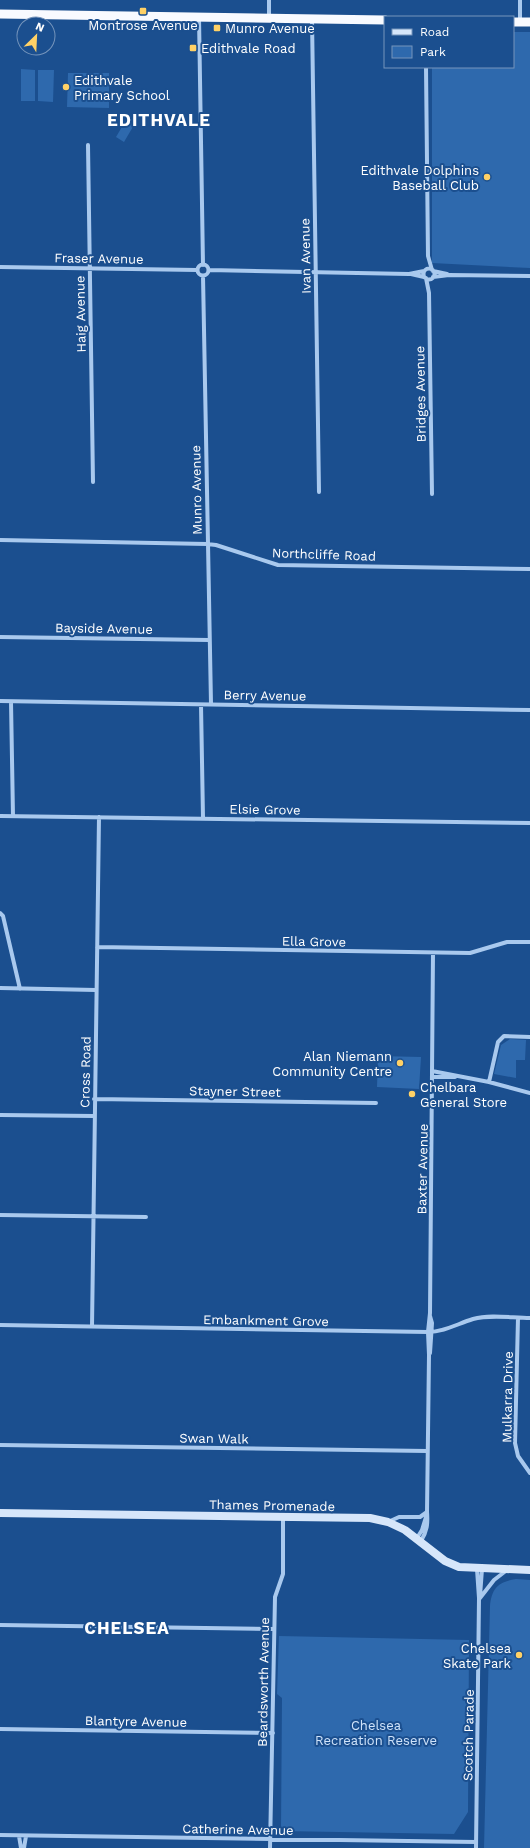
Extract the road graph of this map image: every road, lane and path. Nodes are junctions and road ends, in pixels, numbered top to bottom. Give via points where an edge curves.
1 (269, 0) edge
2 (520, 0) edge
3 (0, 14) edge
4 (199, 17) junction
5 (269, 18) junction
6 (312, 19) junction
7 (384, 20) edge
8 (517, 22) edge
9 (530, 22) edge
10 (426, 68) edge
11 (88, 145) dead end
12 (428, 256) junction
13 (202, 265) junction
14 (0, 267) edge
15 (89, 268) junction
16 (197, 270) junction
17 (209, 270) junction
18 (425, 270) junction
19 (432, 270) junction
20 (316, 272) junction
21 (409, 274) junction
22 (449, 274) junction
23 (203, 276) junction
24 (530, 276) edge
25 (425, 278) junction
26 (432, 278) junction
27 (429, 293) junction
28 (93, 482) dead end
29 (319, 492) dead end
30 (432, 494) dead end
31 (0, 540) edge
32 (207, 544) junction
33 (530, 569) edge
34 (0, 637) edge
35 (208, 640) junction
36 (0, 701) edge
37 (11, 702) junction
38 (211, 704) junction
39 (201, 705) junction
40 (530, 710) edge
41 (0, 816) edge
42 (13, 816) junction
43 (99, 817) junction
44 (203, 818) junction
45 (530, 823) edge
46 (0, 913) edge
47 (530, 942) edge
48 (97, 947) junction
49 (433, 953) junction
50 (0, 988) edge
51 (20, 989) junction
52 (96, 990) junction
53 (530, 1037) edge
54 (432, 1070) junction
55 (461, 1076) junction
56 (432, 1077) junction
57 (489, 1082) junction
58 (530, 1093) edge
59 (94, 1099) junction
60 (376, 1103) dead end
61 (0, 1115) edge
62 (94, 1116) junction
63 (0, 1215) edge
64 (93, 1216) junction
65 (146, 1217) dead end
66 (518, 1318) junction
67 (530, 1318) edge
68 (0, 1325) edge
69 (92, 1327) junction
70 (430, 1332) junction
71 (0, 1445) edge
72 (428, 1451) junction
73 (530, 1473) edge
74 (0, 1512) edge
75 (427, 1512) junction
76 (283, 1517) junction
77 (388, 1522) junction
78 (419, 1540) junction
79 (480, 1569) junction
80 (508, 1570) junction
81 (530, 1570) edge
82 (480, 1598) junction
83 (0, 1624) edge
84 (274, 1629) junction
85 (0, 1729) edge
86 (273, 1733) junction
87 (0, 1835) edge
88 (19, 1836) junction
89 (26, 1836) junction
90 (270, 1839) junction
91 (476, 1842) junction
92 (21, 1848) edge
93 (24, 1848) edge
94 (270, 1848) edge
95 (476, 1848) edge

1 - 5 street
2 - 8 street
3 - 4 highway
4 - 5 highway
4 - 13 street
5 - 6 highway
6 - 7 highway
6 - 20 street, Ivan Avenue
8 - 9 highway
10 - 12 street
11 - 15 street, Haig Avenue
12 - 18 street
12 - 19 street
13 - 16 street
13 - 17 street via 207,266
14 - 15 street, Fraser Avenue
15 - 16 street, Fraser Avenue
15 - 28 street, Haig Avenue
16 - 23 street via 198,274
17 - 20 street
17 - 23 street via 207,275
18 - 19 street
18 - 21 street
18 - 25 street, Bridges Avenue
19 - 22 street
19 - 26 street, Bridges Avenue
20 - 21 street
20 - 29 street, Ivan Avenue
21 - 25 street
22 - 24 street
22 - 26 street
23 - 32 street, Munro Avenue
25 - 26 street
25 - 27 street, Bridges Avenue
26 - 27 street, Bridges Avenue
27 - 30 street, Bridges Avenue
31 - 32 street, Northcliffe Road
32 - 33 street, Northcliffe Road via 278,565
32 - 35 street, Munro Avenue
34 - 35 street, Bayside Avenue
35 - 38 street, Munro Avenue
36 - 37 street, Berry Avenue
37 - 39 street, Berry Avenue
37 - 42 street
38 - 39 street, Berry Avenue
38 - 40 street, Berry Avenue
39 - 44 street
41 - 42 street, Elsie Grove
42 - 43 street, Elsie Grove
43 - 44 street, Elsie Grove
43 - 48 street, Cross Road
44 - 45 street, Elsie Grove
46 - 51 street via 3,916
47 - 49 street, Ella Grove via 507,942 470,953
48 - 49 street, Ella Grove
48 - 52 street, Cross Road
49 - 54 street, Baxter Avenue
50 - 51 street
51 - 52 street
52 - 59 street, Cross Road
53 - 57 street via 504,1036 498,1042
54 - 55 street
54 - 56 street, Baxter Avenue
55 - 56 street
55 - 57 street
56 - 70 street, Baxter Avenue
57 - 58 street
59 - 60 street, Stayner Street
59 - 62 street, Cross Road
61 - 62 street
62 - 64 street, Cross Road
63 - 64 street
64 - 65 street
64 - 69 street, Cross Road
66 - 67 street, Embankment Grove
66 - 70 street, Embankment Grove via 485,1317 442,1331
66 - 73 street, Mulkarra Drive via 515,1443 518,1456
68 - 69 street, Embankment Grove
69 - 70 street, Embankment Grove
70 - 72 street, Baxter Avenue
71 - 72 street, Swan Walk
72 - 75 street, Baxter Avenue
74 - 76 main road, Thames Promenade
75 - 77 street via 418,1517 398,1517
75 - 78 street, Baxter Avenue via 428,1527
76 - 77 main road, Thames Promenade via 364,1518
76 - 84 street, Beardsworth Avenue via 283,1574 275,1597
77 - 78 main road, Thames Promenade
78 - 79 main road, Thames Promenade via 450,1564
79 - 80 main road, Thames Promenade
79 - 82 street, Scotch Parade
80 - 81 main road, Thames Promenade
80 - 82 street via 488,1587
82 - 91 street, Scotch Parade
83 - 84 street
84 - 86 street, Beardsworth Avenue
85 - 86 street, Blantyre Avenue
86 - 90 street, Beardsworth Avenue
87 - 88 street, Catherine Avenue
88 - 89 street, Catherine Avenue
88 - 92 street
89 - 90 street, Catherine Avenue
89 - 93 street
90 - 91 street, Catherine Avenue
90 - 94 street, Beardsworth Avenue
91 - 95 street, Scotch Parade

